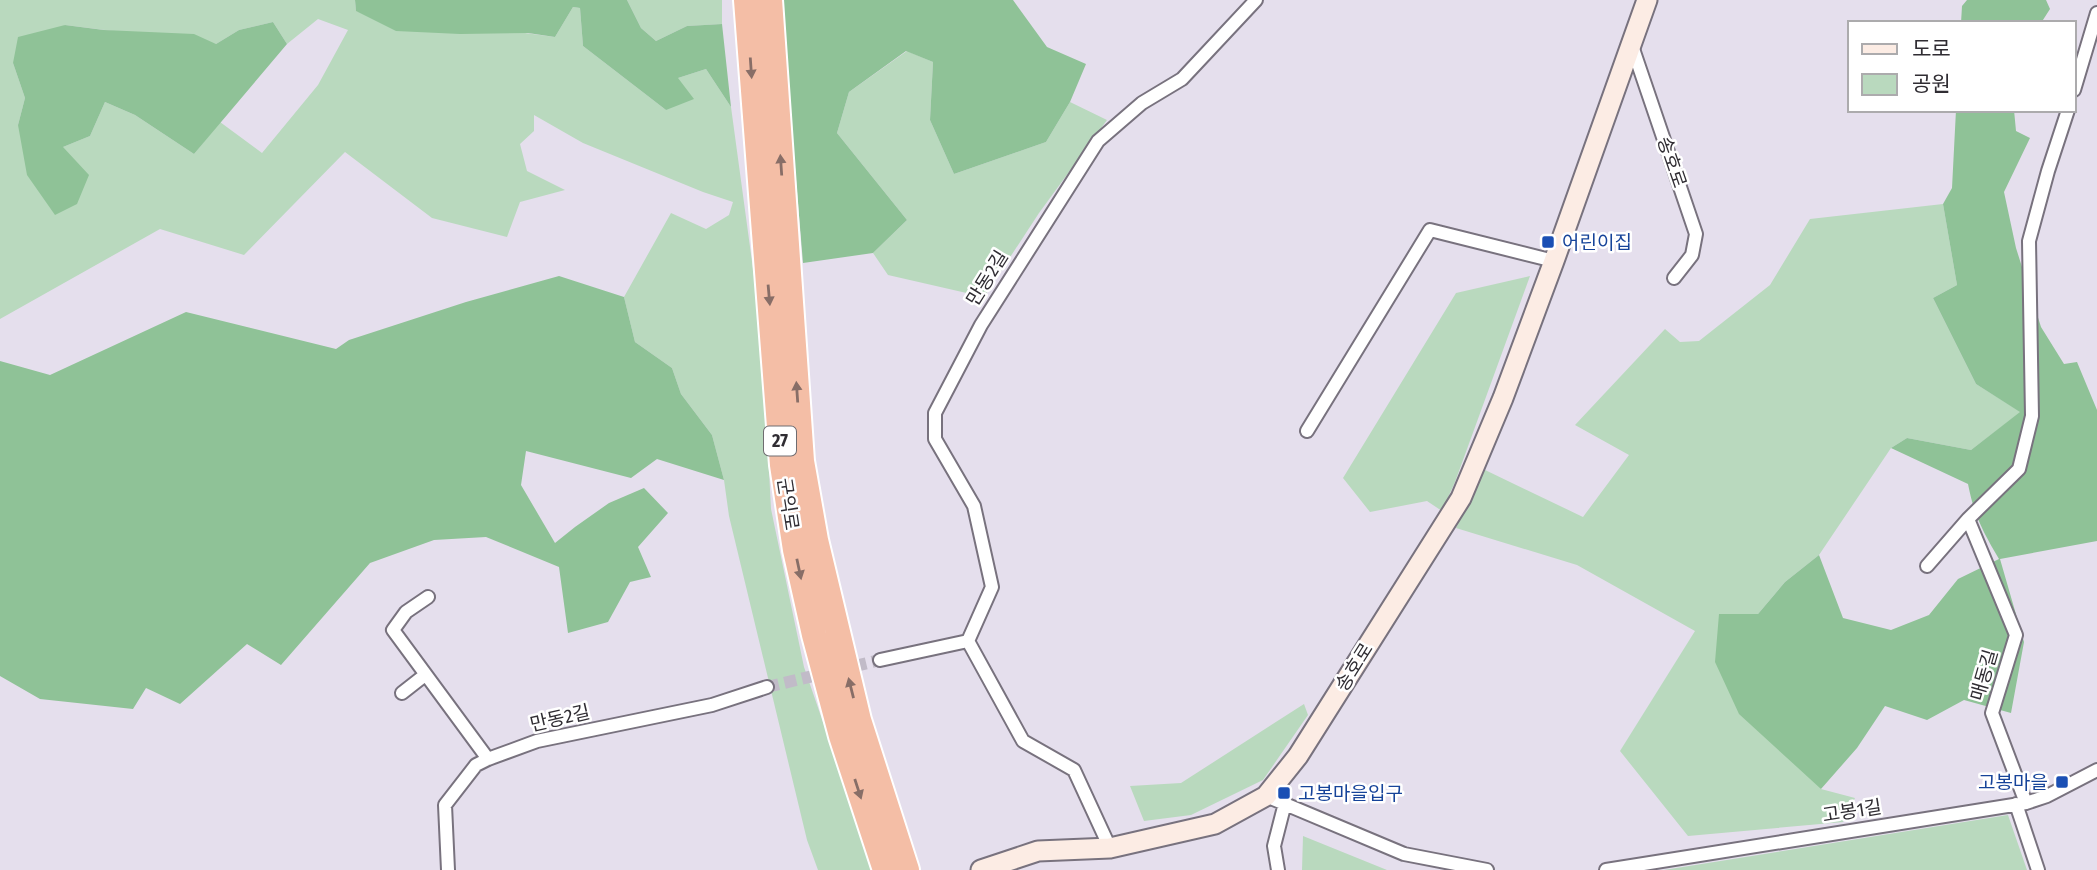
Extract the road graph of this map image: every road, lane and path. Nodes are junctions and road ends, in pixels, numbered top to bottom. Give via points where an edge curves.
1 (746, 0) edge
2 (770, 0) edge
3 (1256, 0) edge
4 (1647, 0) edge
5 (2097, 13) edge
6 (1631, 42) junction
7 (2076, 83) edge
8 (2066, 112) edge
9 (1554, 261) junction
10 (1674, 278) dead end
11 (1307, 432) dead end
12 (1968, 519) junction
13 (1927, 566) dead end
14 (428, 597) dead end
15 (968, 640) junction
16 (880, 660) tunnel mouth
17 (425, 675) junction
18 (767, 687) tunnel mouth
19 (402, 693) dead end
20 (488, 759) junction
21 (2097, 770) edge
22 (1266, 796) junction
23 (1285, 803) junction
24 (2021, 803) junction
25 (1110, 848) junction
26 (448, 870) edge
27 (885, 870) edge
28 (907, 870) edge
29 (981, 870) edge
30 (1278, 870) edge
31 (1487, 870) edge
32 (1606, 870) edge
33 (2038, 870) edge

1 -> 27 highway, 군익로 / 27 via 782,465 795,550 841,736
28 -> 2 highway, 군익로 / 27 via 859,720 802,460
3 - 15 street, 만동2길 via 1182,79 1142,103 1098,141 981,325 934,413 934,439 974,506 992,587
4 - 6 main road, 송호로
5 - 7 street
6 - 9 main road, 송호로
6 - 10 street, 송호로 via 1696,234 1692,255
8 - 12 street via 2029,241 2032,416 2019,469
9 - 11 street via 1430,230
9 - 22 main road, 송호로 via 1461,498 1298,756
12 - 13 street
12 - 24 street, 매동길 via 2016,635 1992,713
14 - 17 street via 406,612 393,630
15 - 16 street
15 - 25 street via 1023,741 1074,770
17 - 19 street
17 - 20 street
18 - 20 street, 만동2길 via 712,705 537,741
20 - 26 street, 만동2길 via 476,765 445,804
21 - 24 street, 고봉1길 via 2047,796
22 - 23 street
22 - 25 main road, 송호로 via 1216,824
23 - 30 street via 1275,846
23 - 31 street via 1404,854
24 - 32 street, 고봉1길
24 - 33 street, 매동길
25 - 29 main road, 송호로 via 1038,851

